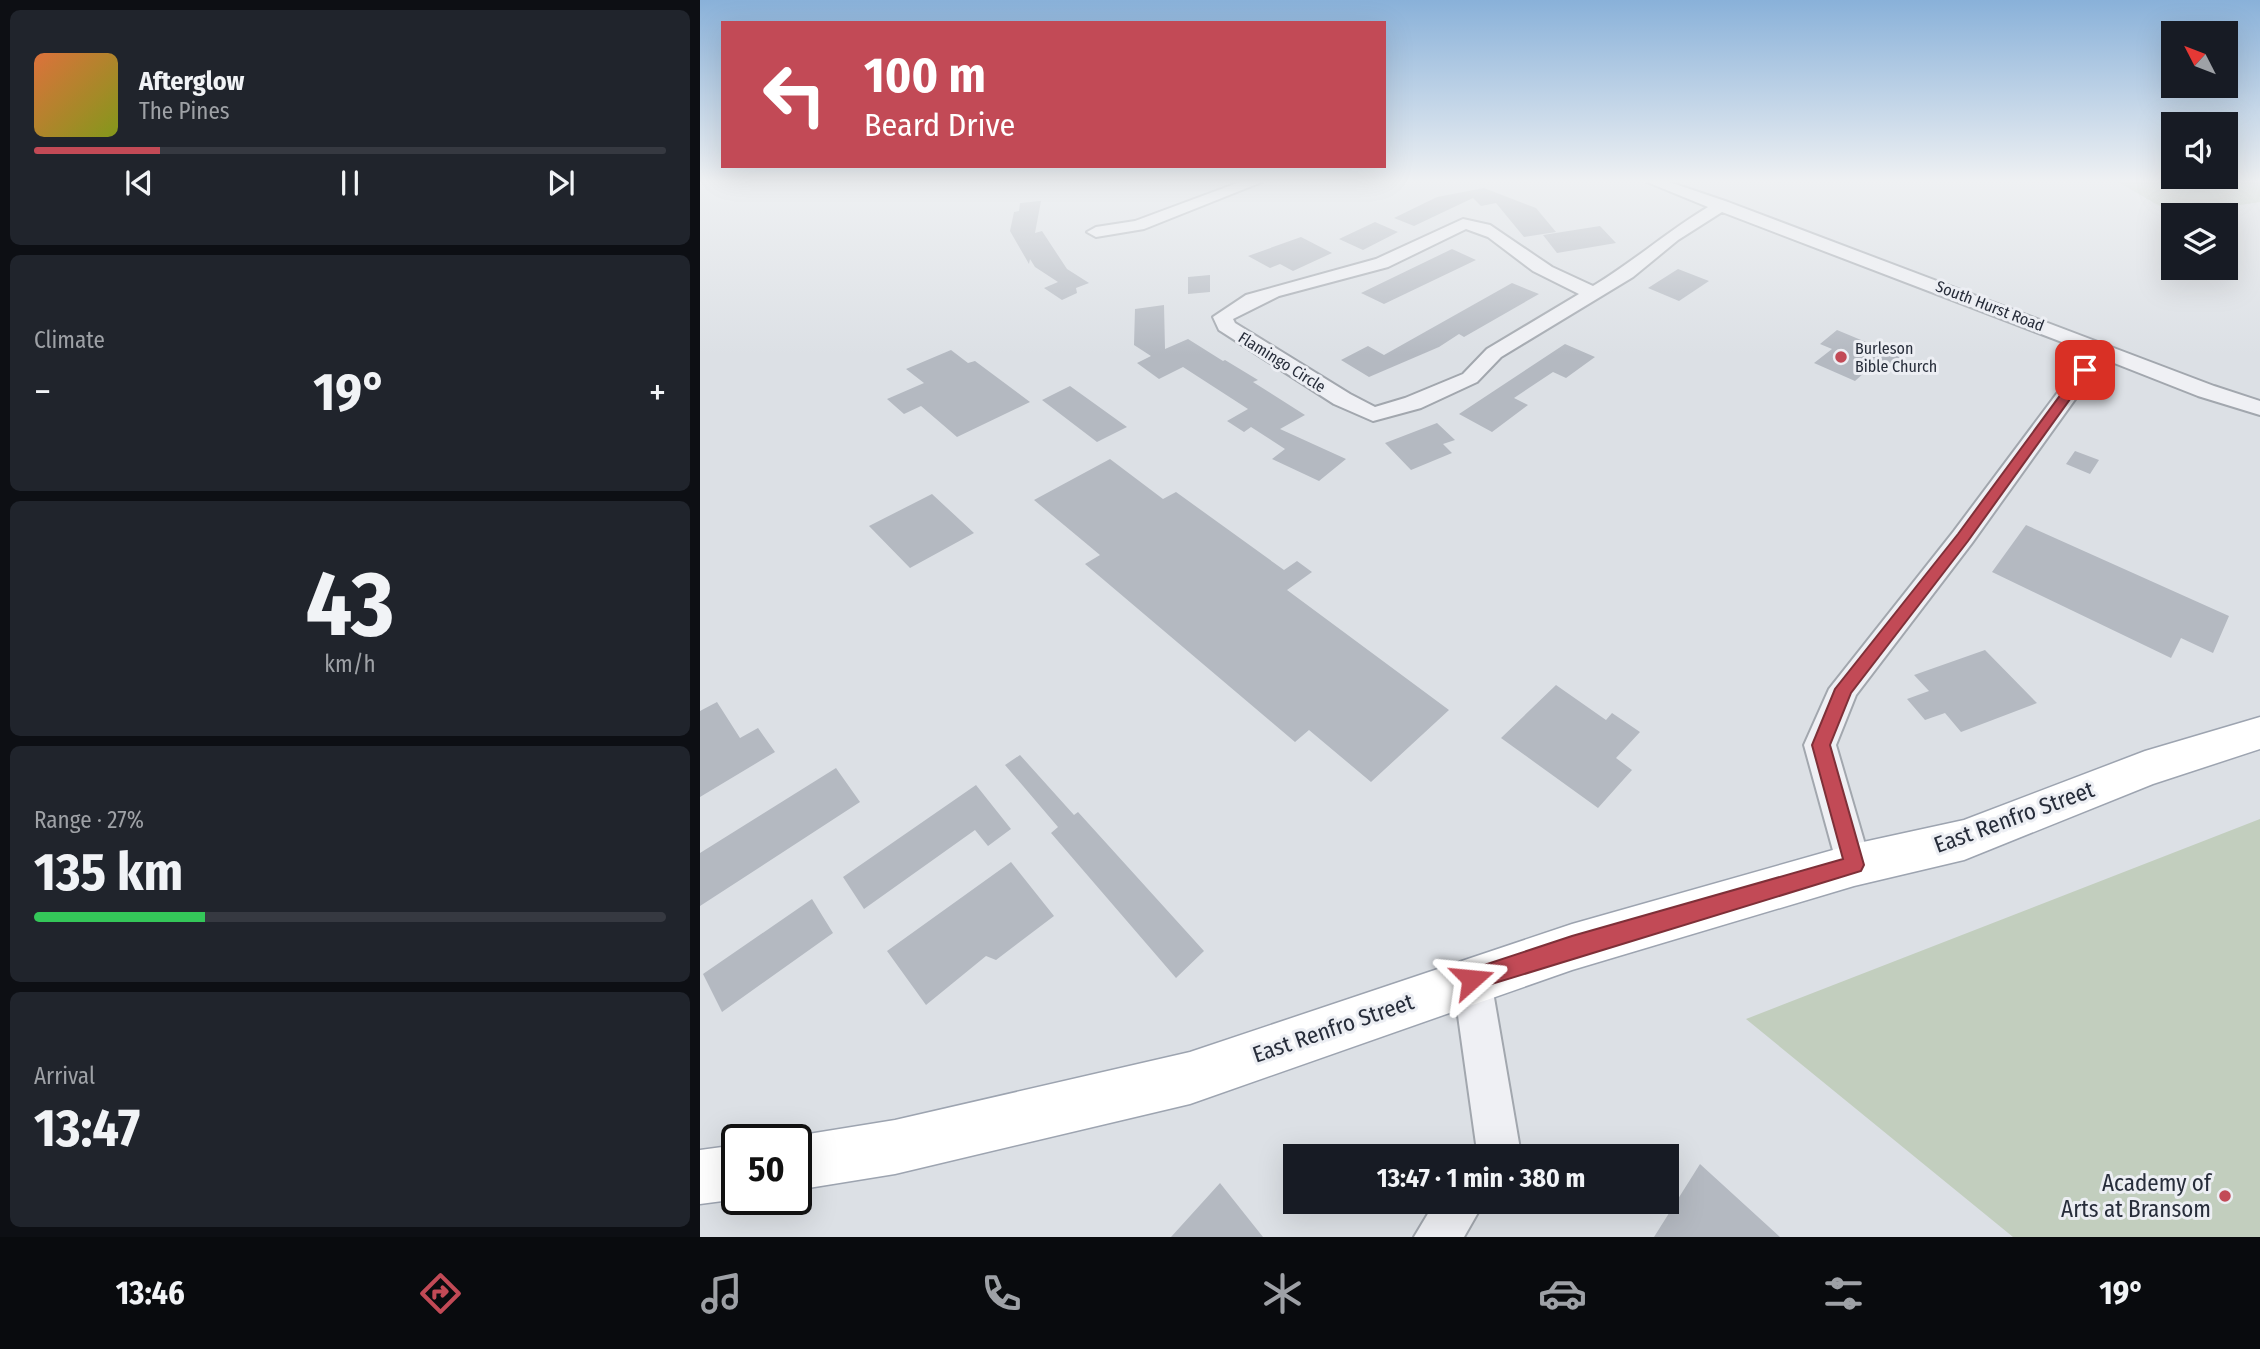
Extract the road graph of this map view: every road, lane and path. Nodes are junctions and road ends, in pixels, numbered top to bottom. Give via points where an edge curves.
1 (1430, 240) edge
2 (1503, 240) edge
3 (1667, 240) edge
4 (1813, 240) edge
5 (1594, 293) junction
6 (2101, 349) junction
7 (2206, 391) junction
8 (2260, 408) edge
9 (2260, 421) edge
10 (2260, 733) edge
11 (1854, 865) junction
12 (1472, 979) junction
13 (1497, 1144) edge
14 (812, 1160) edge
15 (721, 1174) edge
16 (700, 1177) edge
17 (1453, 1214) edge
18 (1437, 1237) edge

1 - 5 street, Flamingo Circle via 1372,267 1232,308 1223,317 1226,326 1373,414 1413,403 1470,378 1494,352
2 - 5 street, Flamingo Circle via 1541,268
3 - 5 street, Flamingo Circle
4 - 6 street, South Hurst Road
6 - 7 street, South Hurst Road
6 - 11 street via 1844,689 1821,745
7 - 8 street, South Hurst Road
7 - 9 street, South Hurst Road
10 - 11 main road, East Renfro Street via 2145,769 1964,840
11 - 12 main road, East Renfro Street
12 - 13 street
12 - 14 main road, East Renfro Street via 1190,1078 895,1147
15 - 16 main road
17 - 18 street

